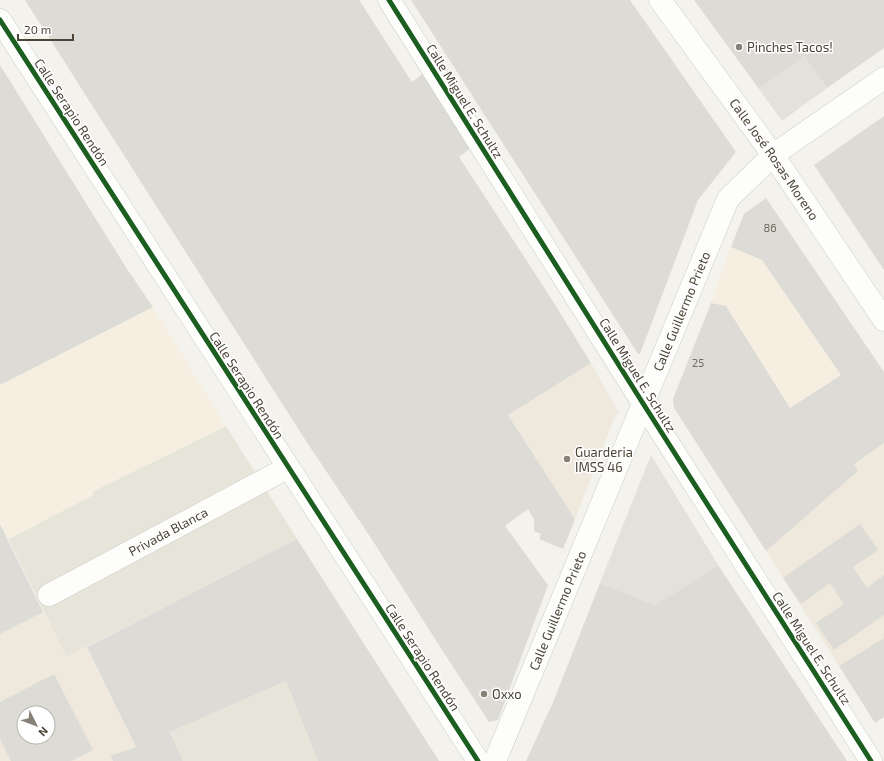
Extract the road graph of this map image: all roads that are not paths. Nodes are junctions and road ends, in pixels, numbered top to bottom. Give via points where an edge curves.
1 (389, 0) edge
2 (660, 0) edge
3 (0, 20) edge
4 (884, 78) edge
5 (773, 156) junction
6 (884, 320) edge
7 (644, 405) junction
8 (287, 468) junction
9 (49, 595) dead end
10 (478, 761) edge
11 (495, 761) edge
12 (871, 761) edge

1 - 7 street, Calle Miguel E. Schultz
2 - 5 street, Calle José Rosas Moreno
3 - 8 street, Calle Serapio Rendón
4 - 5 street, Calle Guillermo Prieto
5 - 6 street, Calle José Rosas Moreno
5 - 7 street, Calle Guillermo Prieto via 728,199
7 - 11 street, Calle Guillermo Prieto
7 - 12 street, Calle Miguel E. Schultz
8 - 9 street, Privada Blanca
8 - 10 street, Calle Serapio Rendón

